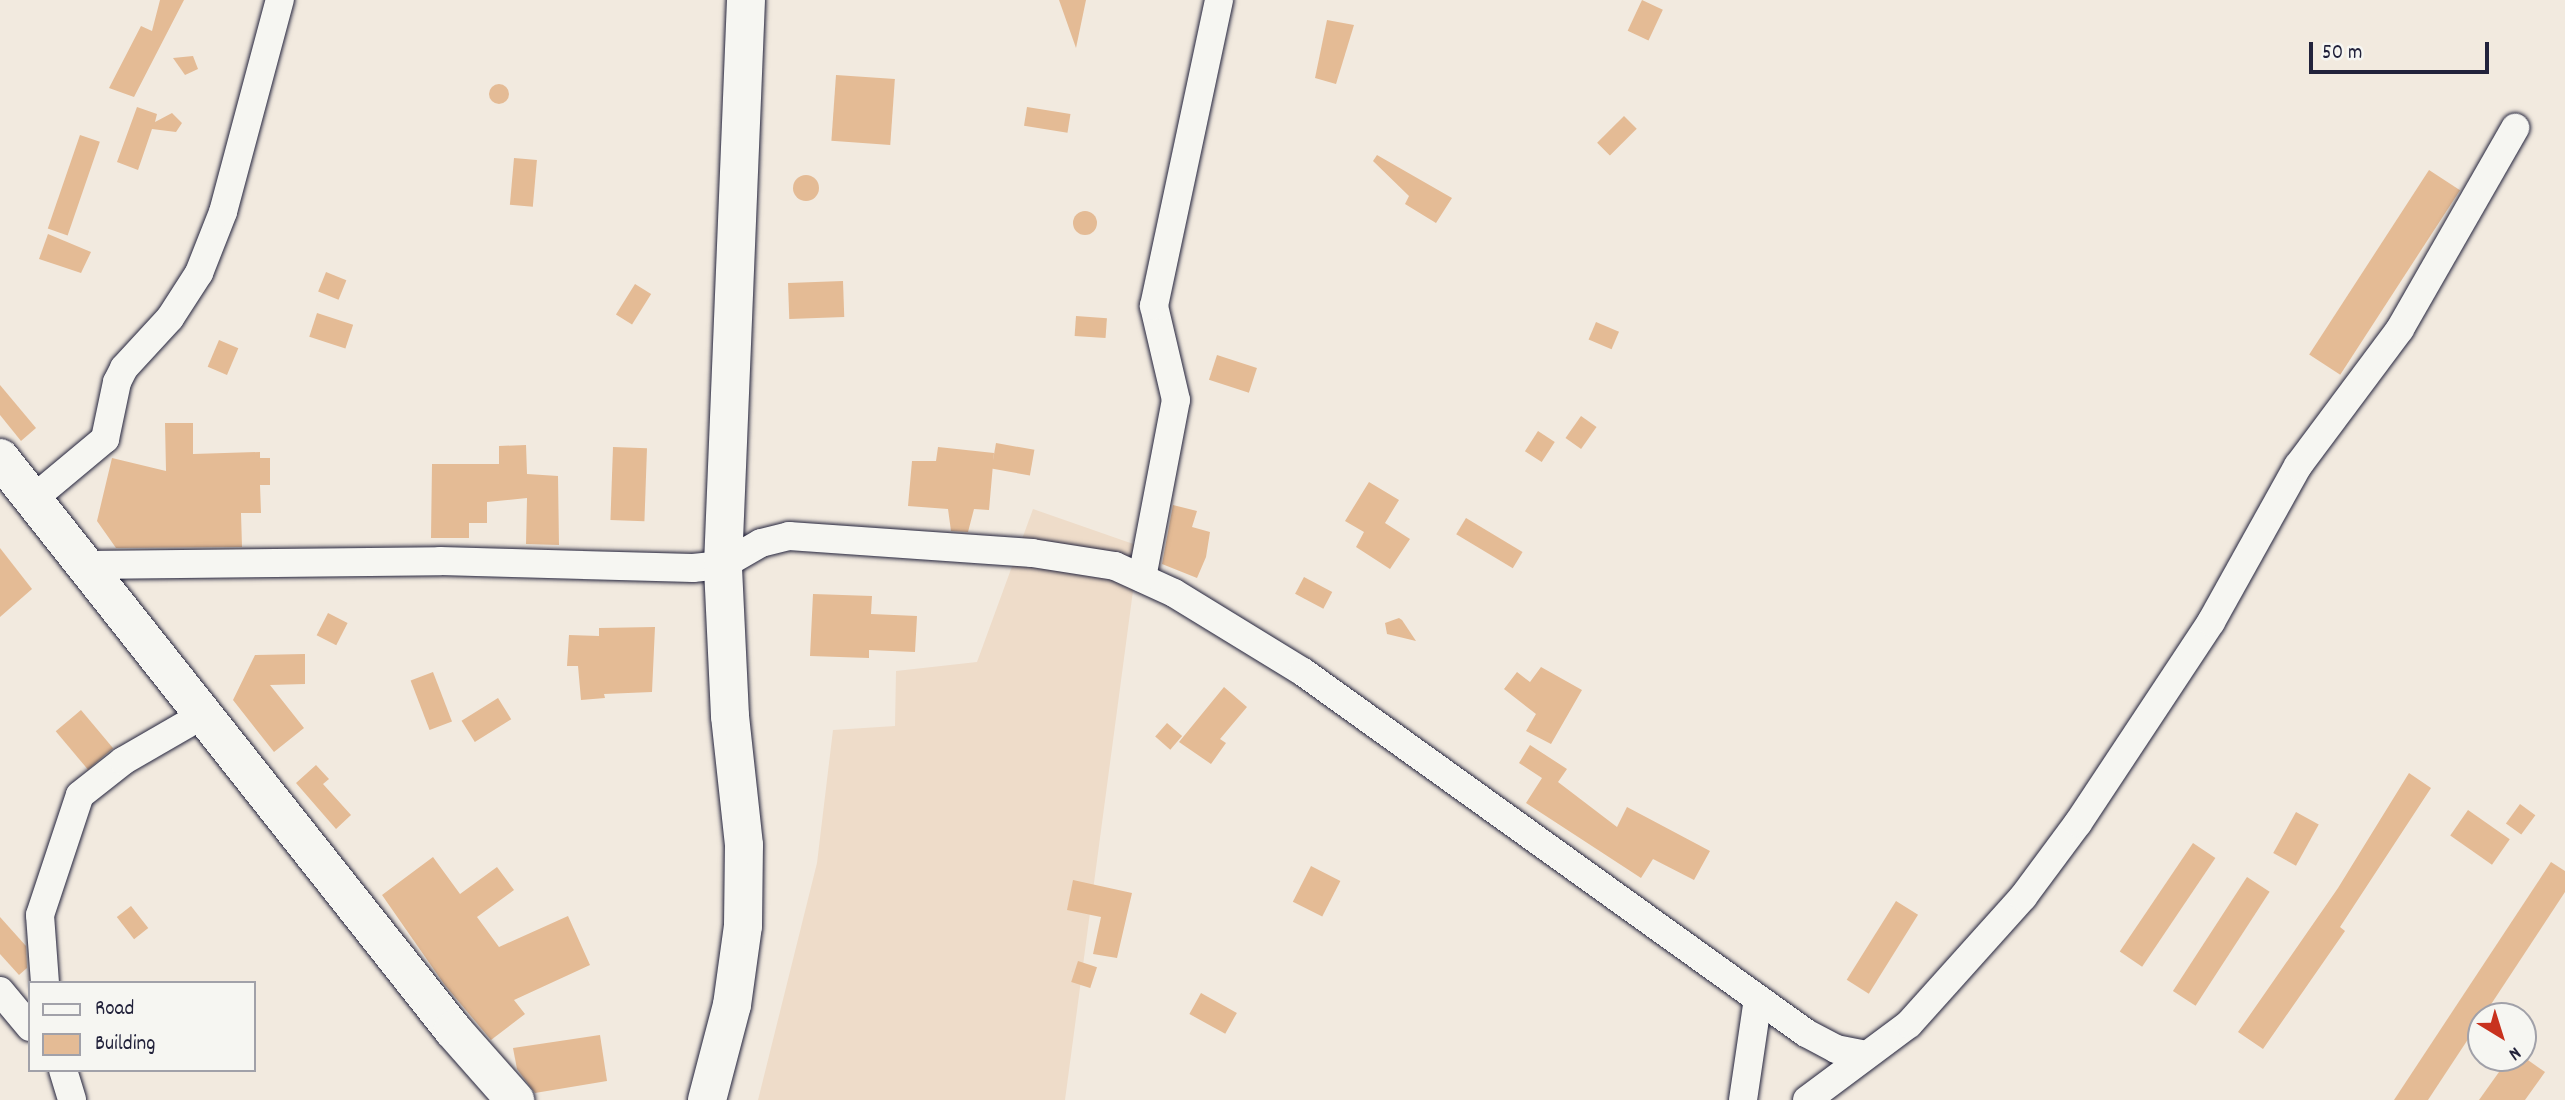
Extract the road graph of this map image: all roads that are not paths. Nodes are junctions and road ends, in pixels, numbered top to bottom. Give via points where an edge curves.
1 (280, 0) edge
2 (746, 0) edge
3 (1219, 0) edge
4 (2515, 128) dead end
5 (0, 458) edge
6 (33, 499) junction
7 (87, 565) junction
8 (723, 565) junction
9 (1142, 578) junction
10 (206, 713) junction
11 (45, 981) edge
12 (0, 991) edge
13 (1758, 999) junction
14 (28, 1023) edge
15 (1866, 1055) junction
16 (64, 1072) edge
17 (72, 1100) edge
18 (515, 1100) edge
19 (707, 1100) edge
20 (1743, 1100) edge
21 (1807, 1100) edge

1 - 6 street via 223,212 199,273 170,318 124,368 105,439
2 - 8 main road
3 - 9 street via 1154,306 1176,400
4 - 15 street via 2400,330 2298,466 2211,622 2078,823 2023,897 1945,985 1909,1024
5 - 6 main road
6 - 7 main road
7 - 8 street via 440,561 647,568
7 - 10 main road
8 - 9 street via 761,543 789,536 1068,557 1115,566
8 - 19 main road via 730,716 744,845 743,926 732,1005
9 - 13 street via 1303,672
10 - 11 street via 123,761 80,795 40,915
10 - 18 main road via 453,1030
12 - 14 street
13 - 15 street via 1836,1049
13 - 20 street
15 - 21 street
16 - 17 street

